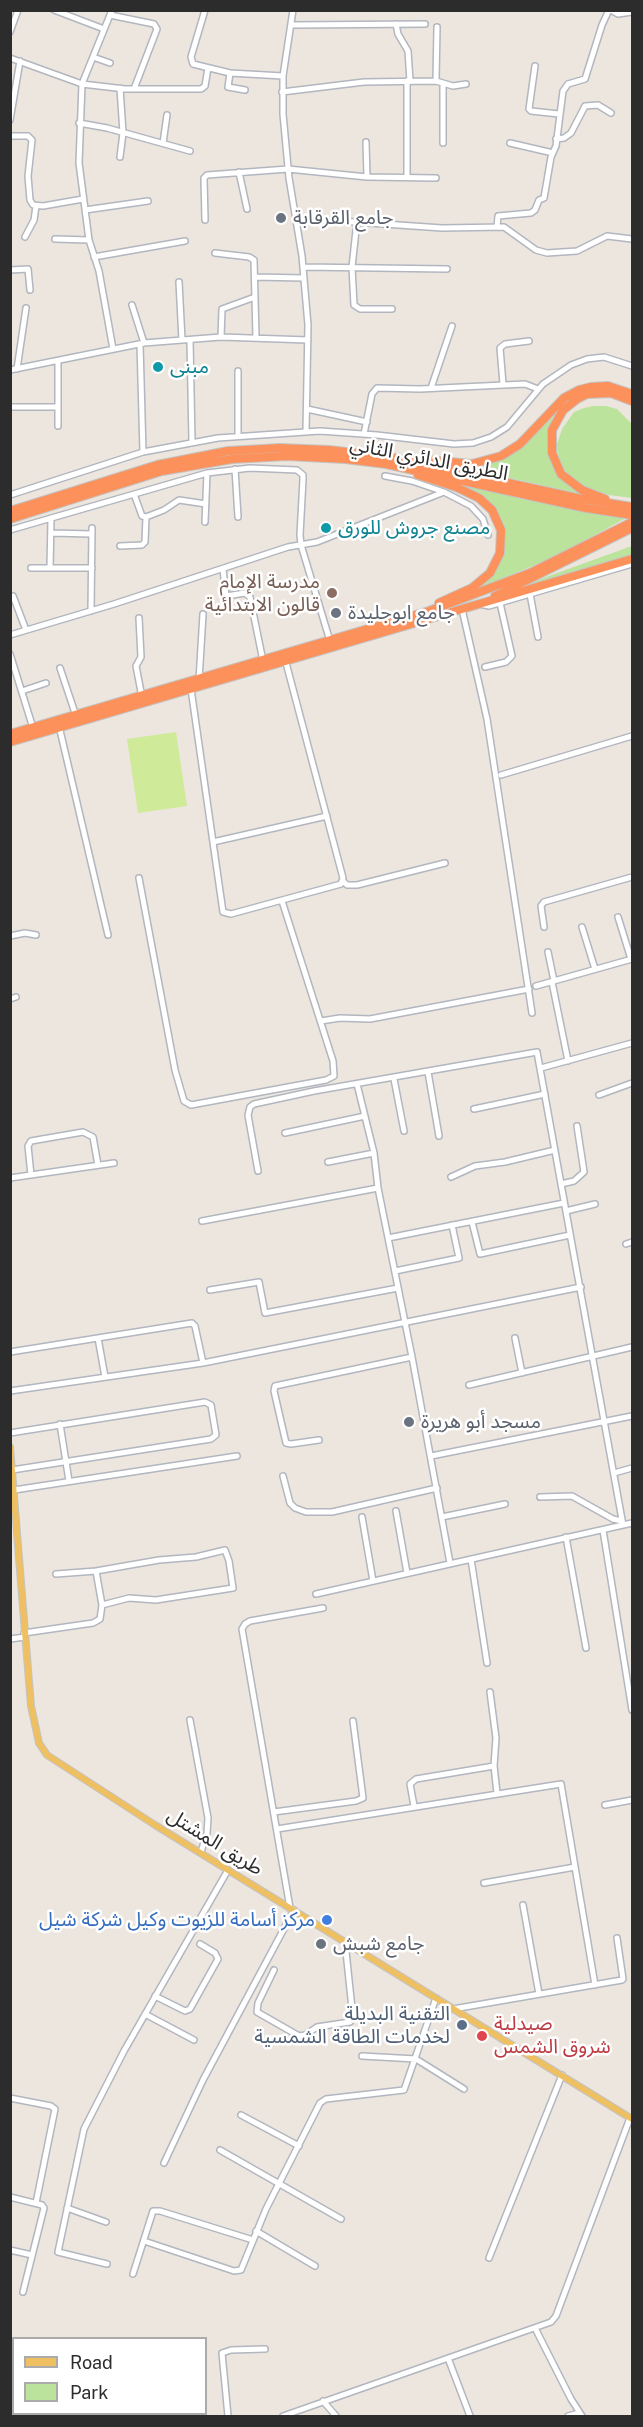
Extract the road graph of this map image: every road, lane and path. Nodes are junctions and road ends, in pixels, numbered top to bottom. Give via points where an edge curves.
1 (18, 10) edge
2 (54, 10) edge
3 (205, 10) edge
4 (293, 10) edge
5 (610, 10) edge
6 (633, 12) edge
7 (111, 13) edge
8 (12, 21) edge
9 (396, 24) junction
10 (424, 24) dead end
11 (292, 25) junction
12 (437, 27) dead end
13 (104, 29) junction
14 (10, 32) edge
15 (93, 57) junction
16 (10, 58) edge
17 (20, 61) junction
18 (110, 63) dead end
19 (535, 66) dead end
20 (208, 68) junction
21 (230, 73) junction
22 (283, 76) junction
23 (409, 81) junction
24 (436, 81) junction
25 (82, 84) junction
26 (443, 84) junction
27 (466, 84) dead end
28 (120, 88) junction
29 (134, 89) junction
30 (244, 90) dead end
31 (282, 92) junction
32 (611, 113) dead end
33 (559, 114) junction
34 (166, 115) dead end
35 (10, 120) edge
36 (79, 123) junction
37 (123, 133) junction
38 (10, 136) edge
39 (556, 139) junction
40 (366, 142) dead end
41 (163, 143) junction
42 (443, 143) dead end
43 (510, 143) dead end
44 (190, 151) dead end
45 (553, 153) junction
46 (120, 157) dead end
47 (288, 169) junction
48 (239, 172) junction
49 (367, 177) junction
50 (407, 177) junction
51 (436, 178) dead end
52 (83, 199) junction
53 (148, 201) dead end
54 (36, 206) junction
55 (248, 209) dead end
56 (85, 210) junction
57 (297, 218) junction
58 (205, 219) dead end
59 (357, 221) junction
60 (497, 227) junction
61 (25, 237) dead end
62 (55, 239) dead end
63 (633, 239) edge
64 (88, 240) junction
65 (185, 241) dead end
66 (215, 253) dead end
67 (94, 257) junction
68 (304, 267) junction
69 (352, 267) junction
70 (447, 269) dead end
71 (10, 270) edge
72 (255, 277) junction
73 (304, 278) junction
74 (179, 282) dead end
75 (30, 290) dead end
76 (255, 297) junction
77 (132, 305) dead end
78 (26, 308) dead end
79 (392, 309) dead end
80 (452, 326) dead end
81 (222, 337) junction
82 (256, 337) junction
83 (182, 340) junction
84 (189, 340) junction
85 (308, 340) junction
86 (529, 340) dead end
87 (142, 343) junction
88 (113, 349) junction
89 (58, 362) junction
90 (633, 366) edge
91 (14, 369) edge
92 (238, 371) dead end
93 (503, 384) junction
94 (431, 388) junction
95 (538, 389) junction
96 (633, 394) edge
97 (633, 401) edge
98 (10, 407) edge
99 (58, 407) junction
100 (307, 409) junction
101 (367, 423) junction
102 (58, 426) dead end
103 (306, 431) junction
104 (364, 434) junction
105 (238, 436) junction
106 (192, 442) junction
107 (143, 452) junction
108 (387, 461) junction
109 (235, 469) junction
110 (207, 473) junction
111 (385, 476) dead end
112 (444, 492) junction
113 (134, 494) junction
114 (10, 495) edge
115 (206, 504) junction
116 (633, 507) edge
117 (10, 511) edge
118 (633, 515) edge
119 (146, 517) junction
120 (238, 518) dead end
121 (10, 519) edge
122 (51, 519) junction
123 (205, 522) dead end
124 (631, 525) edge
125 (10, 530) edge
126 (51, 533) junction
127 (488, 536) dead end
128 (301, 545) junction
129 (120, 546) dead end
130 (633, 559) edge
131 (633, 564) edge
132 (31, 568) dead end
133 (50, 568) junction
134 (92, 568) junction
135 (223, 569) junction
136 (530, 594) junction
137 (13, 596) dead end
138 (489, 600) junction
139 (500, 603) junction
140 (479, 604) junction
141 (462, 609) junction
142 (91, 611) junction
143 (204, 614) dead end
144 (139, 618) dead end
145 (391, 623) junction
146 (26, 630) junction
147 (10, 635) edge
148 (538, 637) dead end
149 (330, 641) junction
150 (10, 654) edge
151 (285, 658) junction
152 (263, 660) junction
153 (485, 667) dead end
154 (60, 668) dead end
155 (199, 680) junction
156 (46, 683) dead end
157 (191, 689) junction
158 (22, 691) junction
159 (142, 697) junction
160 (76, 716) junction
161 (59, 725) junction
162 (33, 728) junction
163 (10, 734) edge
164 (633, 736) edge
165 (10, 742) edge
166 (501, 775) dead end
167 (327, 816) junction
168 (213, 842) junction
169 (445, 863) dead end
170 (633, 877) edge
171 (139, 878) dead end
172 (343, 881) junction
173 (282, 901) junction
174 (618, 917) dead end
175 (544, 927) dead end
176 (582, 927) dead end
177 (36, 935) dead end
178 (10, 936) edge
179 (108, 936) dead end
180 (548, 952) dead end
181 (632, 959) edge
182 (594, 969) junction
183 (553, 982) junction
184 (536, 986) dead end
185 (529, 989) junction
186 (532, 1013) dead end
187 (321, 1021) junction
188 (633, 1043) edge
189 (568, 1060) junction
190 (541, 1068) junction
191 (428, 1072) junction
192 (394, 1079) junction
193 (633, 1083) edge
194 (357, 1084) junction
195 (545, 1094) junction
196 (599, 1095) dead end
197 (474, 1109) dead end
198 (365, 1116) junction
199 (577, 1126) dead end
200 (404, 1131) dead end
201 (285, 1133) dead end
202 (439, 1136) dead end
203 (555, 1150) junction
204 (374, 1153) junction
205 (328, 1162) dead end
206 (114, 1163) dead end
207 (98, 1165) junction
208 (258, 1171) dead end
209 (31, 1175) junction
210 (451, 1177) dead end
211 (10, 1178) edge
212 (561, 1184) junction
213 (378, 1188) junction
214 (564, 1203) junction
215 (595, 1204) dead end
216 (566, 1211) junction
217 (202, 1221) dead end
218 (472, 1222) junction
219 (452, 1225) junction
220 (570, 1235) junction
221 (388, 1238) junction
222 (633, 1242) edge
223 (626, 1244) dead end
224 (395, 1271) junction
225 (581, 1287) junction
226 (398, 1288) junction
227 (210, 1290) dead end
228 (405, 1322) junction
229 (98, 1338) junction
230 (515, 1338) dead end
231 (633, 1347) edge
232 (10, 1352) edge
233 (412, 1357) junction
234 (593, 1357) junction
235 (202, 1363) junction
236 (522, 1373) junction
237 (105, 1377) junction
238 (469, 1385) dead end
239 (10, 1391) edge
240 (633, 1416) edge
241 (604, 1423) junction
242 (60, 1424) junction
243 (10, 1432) edge
244 (319, 1440) dead end
245 (10, 1447) edge
246 (237, 1456) dead end
247 (431, 1456) junction
248 (66, 1461) junction
249 (633, 1468) edge
250 (12, 1470) junction
251 (614, 1473) junction
252 (283, 1476) dead end
253 (69, 1481) junction
254 (437, 1488) junction
255 (14, 1490) junction
256 (540, 1497) dead end
257 (505, 1504) dead end
258 (396, 1511) dead end
259 (362, 1517) dead end
260 (442, 1517) junction
261 (623, 1523) junction
262 (633, 1523) edge
263 (14, 1530) edge
264 (603, 1530) junction
265 (566, 1537) junction
266 (471, 1558) junction
267 (450, 1563) junction
268 (96, 1571) junction
269 (407, 1573) junction
270 (56, 1574) dead end
271 (373, 1581) junction
272 (316, 1594) dead end
273 (102, 1605) junction
274 (323, 1608) dead end
275 (24, 1635) junction
276 (10, 1639) edge
277 (586, 1648) dead end
278 (487, 1663) dead end
279 (490, 1692) dead end
280 (633, 1710) edge
281 (190, 1720) dead end
282 (353, 1722) dead end
283 (494, 1766) junction
284 (496, 1793) junction
285 (633, 1800) edge
286 (605, 1804) dead end
287 (414, 1806) junction
288 (274, 1812) junction
289 (277, 1829) junction
290 (201, 1852) junction
291 (575, 1867) junction
292 (228, 1870) junction
293 (484, 1883) dead end
294 (523, 1905) dead end
295 (292, 1909) junction
296 (617, 1938) dead end
297 (345, 1942) junction
298 (200, 1944) dead end
299 (274, 1970) dead end
300 (595, 1985) junction
301 (539, 1994) junction
302 (155, 1996) junction
303 (436, 1998) junction
304 (453, 2009) junction
305 (145, 2014) junction
306 (194, 2040) dead end
307 (362, 2056) dead end
308 (416, 2059) junction
309 (562, 2075) junction
310 (464, 2089) dead end
311 (10, 2098) edge
312 (241, 2115) dead end
313 (631, 2119) edge
314 (299, 2146) junction
315 (220, 2150) dead end
316 (164, 2163) dead end
317 (278, 2184) junction
318 (10, 2197) edge
319 (36, 2203) junction
320 (67, 2208) junction
321 (340, 2219) dead end
322 (106, 2222) dead end
323 (256, 2231) junction
324 (253, 2240) junction
325 (144, 2241) junction
326 (10, 2250) edge
327 (32, 2255) junction
328 (489, 2258) dead end
329 (108, 2264) dead end
330 (315, 2266) dead end
331 (133, 2274) dead end
332 (23, 2292) dead end
333 (535, 2328) junction
334 (265, 2349) dead end
335 (448, 2358) junction
336 (323, 2402) junction
337 (580, 2415) edge
338 (228, 2416) edge
339 (283, 2416) edge
340 (336, 2416) edge
341 (470, 2416) edge
342 (568, 2416) edge

1 - 8 street
2 - 13 street
3 - 20 street via 191,59 195,65
4 - 11 street
5 - 6 street via 618,14
5 - 33 street via 585,78 566,86
7 - 13 street
7 - 29 street via 157,28
8 - 14 street
9 - 10 street
9 - 11 street
9 - 23 street via 408,51
11 - 22 street
12 - 24 street
13 - 15 street
15 - 18 street
15 - 25 street
16 - 17 street
17 - 25 street
17 - 35 street
19 - 33 street via 529,109
20 - 21 street
20 - 29 street via 203,89
21 - 22 street
21 - 30 street via 228,87
22 - 31 street
23 - 24 street
23 - 31 street via 343,83
23 - 50 street
24 - 26 street
25 - 28 street
25 - 36 street
26 - 27 street
26 - 42 street
28 - 29 street
28 - 37 street
31 - 47 street
32 - 39 street via 598,105 585,106 571,133
33 - 39 street
34 - 41 street
36 - 37 street
36 - 52 street
37 - 41 street
37 - 46 street
38 - 54 street via 28,136 32,140 29,197
39 - 45 street
40 - 49 street
41 - 44 street
43 - 45 street
45 - 60 street via 544,199 531,213 498,216
47 - 48 street
47 - 49 street
47 - 57 street
48 - 55 street
48 - 58 street via 205,176
49 - 50 street
50 - 51 street
52 - 54 street
52 - 56 street
53 - 56 street
54 - 61 street
56 - 64 street
57 - 59 street
57 - 68 street
59 - 60 street via 442,228
59 - 69 street
60 - 63 street via 509,228 519,239 547,253 577,251 607,236
62 - 64 street
64 - 67 street
65 - 67 street
66 - 72 street via 254,260
67 - 88 street
68 - 69 street
68 - 73 street
69 - 70 street
69 - 79 street via 355,307
71 - 75 street via 29,270
72 - 73 street
72 - 76 street
73 - 85 street
74 - 83 street
76 - 81 street via 222,309
76 - 82 street
77 - 87 street
78 - 91 street
80 - 94 street
81 - 82 street
81 - 84 street
82 - 85 street
83 - 84 street
83 - 87 street
84 - 106 street
85 - 100 street
86 - 93 street via 500,348
87 - 88 street
87 - 107 street
88 - 89 street
89 - 91 street
89 - 99 street
90 - 95 street via 609,358 587,359 559,371
92 - 105 street
93 - 94 street
93 - 95 street via 525,384
94 - 101 street via 377,388 372,394
95 - 104 street via 507,427 480,442 454,444
96 - 108 highway via 603,386 574,392 514,448 487,461 465,464 409,457
97 - 116 highway via 605,392 576,399 557,419 551,442 555,464 571,483 594,496
98 - 99 street
99 - 102 street
100 - 101 street
100 - 103 street
101 - 104 street
103 - 104 street
103 - 105 street
105 - 106 street
106 - 107 street
107 - 114 street
108 - 116 highway, الطريق الدائري الثاني
108 - 117 highway, الطريق الدائري الثاني via 300,448 220,453 141,469
108 - 118 highway, الطريق الدائري الثاني via 586,508
108 - 121 highway, الطريق الدائري الثاني via 287,456 215,462 138,478
108 - 145 highway via 479,498 495,514 502,536 496,563 481,581 461,594
109 - 110 street
109 - 120 street
109 - 128 street via 300,472
110 - 113 street
110 - 115 street
111 - 112 street
112 - 127 street via 471,506 483,519
112 - 128 street via 359,527
113 - 119 street via 142,516
113 - 122 street
115 - 119 street via 179,500
115 - 123 street
119 - 129 street via 145,542
122 - 125 street
122 - 126 street
124 - 138 highway via 587,553
124 - 145 highway via 503,584
126 - 133 street
126 - 134 street via 92,531
128 - 135 street
128 - 149 street
130 - 138 highway
131 - 136 street
132 - 133 street
133 - 134 street
134 - 142 street
135 - 142 street
135 - 152 street via 226,596 245,593 250,597
136 - 139 street
136 - 148 street
137 - 146 street
138 - 140 highway
139 - 140 street
139 - 153 street via 512,656 506,662
140 - 141 highway
141 - 151 highway
141 - 185 street via 487,719
142 - 146 street
143 - 155 street
144 - 159 street via 141,657 136,666
145 - 149 highway
146 - 147 street
149 - 151 highway
150 - 158 street
151 - 152 highway
151 - 157 highway
151 - 167 street
152 - 155 highway
154 - 160 street
155 - 159 highway
156 - 158 street
157 - 161 highway
157 - 168 street
158 - 162 street
159 - 160 highway
160 - 161 highway
161 - 162 highway
161 - 165 highway
161 - 179 street
162 - 163 highway
164 - 166 street
167 - 168 street
167 - 172 street
168 - 173 street via 223,912 231,914
169 - 172 street via 357,885
170 - 175 street via 544,902
171 - 187 street via 170,1044 187,1104 332,1078 335,1071
172 - 173 street
173 - 187 street
174 - 181 street
176 - 182 street
177 - 178 street
180 - 183 street
181 - 182 street
182 - 183 street
183 - 184 street
183 - 189 street
185 - 186 street
185 - 187 street via 370,1019
188 - 189 street
189 - 190 street
190 - 191 street via 534,1050
190 - 195 street
191 - 192 street
191 - 202 street
192 - 194 street
192 - 200 street
193 - 196 street
194 - 198 street
194 - 208 street via 250,1107
195 - 197 street
195 - 203 street
198 - 201 street
198 - 204 street
199 - 212 street via 584,1172 574,1181
203 - 210 street via 475,1166
203 - 212 street
204 - 205 street
204 - 213 street
206 - 207 street
207 - 209 street
207 - 209 street via 93,1137 83,1132 31,1141
209 - 211 street
212 - 214 street
213 - 217 street
213 - 221 street
214 - 216 street
214 - 218 street
215 - 216 street
216 - 220 street
218 - 219 street
218 - 220 street via 480,1254
219 - 221 street
219 - 224 street via 459,1258 456,1261
220 - 225 street
221 - 224 street
222 - 223 street
224 - 226 street
225 - 228 street
225 - 234 street
226 - 227 street via 265,1313 259,1282
226 - 228 street
228 - 233 street
228 - 235 street
229 - 232 street
229 - 235 street via 192,1323
229 - 237 street
230 - 236 street
231 - 234 street
233 - 244 street via 275,1386 286,1443
233 - 247 street
234 - 236 street
234 - 241 street
235 - 237 street
236 - 238 street
237 - 239 street
240 - 241 street
241 - 247 street
241 - 251 street
242 - 243 street
242 - 248 street
242 - 248 street via 205,1402 211,1405 216,1435 211,1439
245 - 250 main road, طريق المشتل
246 - 253 street
247 - 254 street
248 - 250 street
248 - 253 street
249 - 251 street
250 - 255 main road, طريق المشتل
251 - 261 street
252 - 254 street via 290,1503 306,1512 332,1512
253 - 255 street
254 - 260 street
255 - 263 main road, طريق المشتل
256 - 261 street via 572,1496
257 - 260 street
258 - 269 street
259 - 271 street
260 - 267 street
261 - 262 street
261 - 264 street
263 - 275 main road, طريق المشتل
264 - 265 street
264 - 280 street
265 - 266 street
265 - 277 street
266 - 267 street
266 - 278 street
267 - 269 street
268 - 270 street
268 - 273 street
268 - 273 street via 225,1550 229,1561 233,1588 156,1600 129,1598
269 - 271 street
271 - 272 street
273 - 275 street via 100,1619 93,1623
274 - 288 street via 248,1622 242,1629
275 - 276 street
275 - 290 main road, طريق المشتل via 35,1730 47,1755
279 - 283 street via 496,1738
281 - 290 street via 208,1818
282 - 288 street via 363,1798
283 - 284 street
283 - 287 street via 416,1779 410,1784
284 - 287 street
284 - 291 street via 561,1784
285 - 286 street
287 - 289 street
288 - 289 street
289 - 295 street
290 - 292 main road, طريق المشتل
291 - 293 street
291 - 300 street
292 - 295 main road, طريق المشتل
292 - 302 street
294 - 301 street
295 - 297 main road, طريق المشتل
295 - 316 street
296 - 300 street via 623,1979
297 - 299 street via 353,2018 350,2022 322,2026 299,2036 257,2012
297 - 303 main road, طريق المشتل
298 - 302 street via 218,1959 190,2009 185,2011
300 - 301 street
301 - 304 street
302 - 305 street
303 - 304 main road, طريق المشتل
303 - 308 street
304 - 309 main road, طريق المشتل
305 - 306 street
305 - 320 street via 87,2120
307 - 308 street
308 - 310 street
308 - 314 street via 403,2092 323,2100
309 - 313 main road, طريق المشتل
309 - 328 street
311 - 319 street via 55,2109
312 - 314 street
313 - 333 street via 556,2316
314 - 317 street
315 - 317 street
317 - 321 street
317 - 323 street
318 - 319 street
319 - 327 street via 44,2208
320 - 322 street
320 - 329 street via 59,2253
323 - 324 street
323 - 330 street
324 - 325 street via 243,2267 237,2271
324 - 325 street via 156,2210 150,2215
325 - 331 street
326 - 327 street
327 - 332 street
333 - 335 street
333 - 337 street
334 - 338 street via 222,2352
335 - 336 street
335 - 341 street
336 - 339 street
336 - 340 street
337 - 342 street

